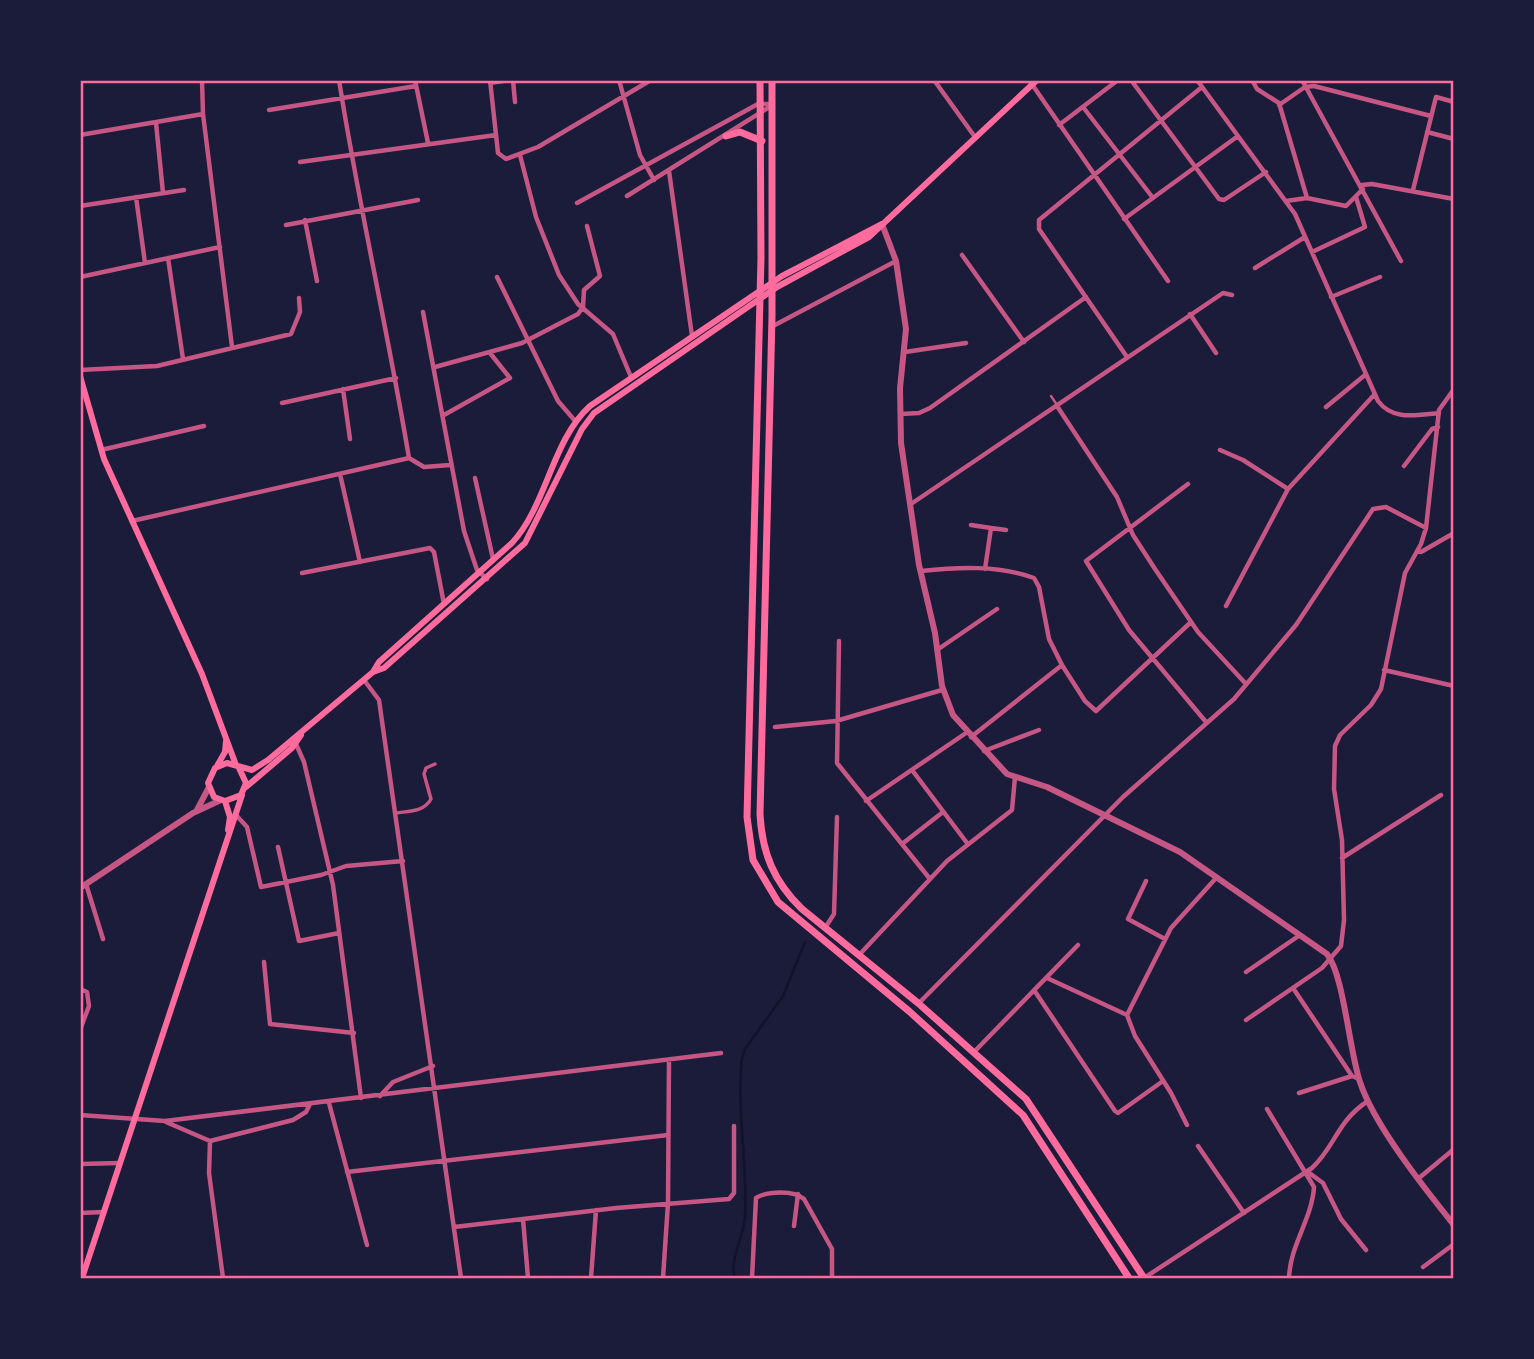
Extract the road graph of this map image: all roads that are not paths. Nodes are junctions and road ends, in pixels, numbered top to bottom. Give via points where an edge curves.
1 (202, 80) edge
2 (340, 80) edge
3 (511, 80) edge
4 (619, 80) edge
5 (651, 80) edge
6 (760, 80) edge
7 (772, 80) edge
8 (934, 80) edge
9 (1118, 80) edge
10 (1131, 80) edge
11 (1198, 80) edge
12 (1251, 80) edge
13 (1301, 80) edge
14 (490, 82) edge
15 (1032, 82) edge
16 (416, 83) edge
17 (1202, 86) junction
18 (1305, 87) junction
19 (623, 96) junction
20 (342, 98) junction
21 (515, 102) dead end
22 (1454, 102) edge
23 (761, 103) junction
24 (773, 104) junction
25 (1279, 105) junction
26 (1083, 107) junction
27 (269, 110) dead end
28 (762, 113) junction
29 (203, 114) junction
30 (1431, 116) junction
31 (1161, 120) junction
32 (156, 122) junction
33 (1059, 125) junction
34 (1427, 132) junction
35 (80, 135) edge
36 (496, 135) junction
37 (726, 136) junction
38 (1238, 136) junction
39 (975, 137) junction
40 (1454, 139) edge
41 (762, 141) junction
42 (428, 143) junction
43 (351, 154) junction
44 (520, 155) junction
45 (1120, 156) junction
46 (300, 162) dead end
47 (645, 166) junction
48 (1195, 167) junction
49 (669, 171) junction
50 (1266, 172) junction
51 (1094, 177) junction
52 (654, 180) junction
53 (1363, 187) junction
54 (184, 190) dead end
55 (1413, 190) junction
56 (163, 193) junction
57 (627, 196) dead end
58 (136, 197) junction
59 (1356, 197) junction
60 (1153, 198) junction
61 (1307, 198) junction
62 (1454, 199) edge
63 (418, 200) dead end
64 (1286, 201) junction
65 (577, 203) dead end
66 (80, 206) edge
67 (360, 209) junction
68 (1124, 219) junction
69 (305, 220) junction
70 (882, 224) junction
71 (286, 225) dead end
72 (587, 226) dead end
73 (1306, 237) junction
74 (220, 247) junction
75 (1312, 252) junction
76 (962, 256) dead end
77 (168, 258) junction
78 (896, 261) junction
79 (1401, 261) dead end
80 (145, 263) junction
81 (1255, 268) dead end
82 (1380, 276) dead end
83 (80, 277) edge
84 (497, 277) dead end
85 (317, 281) dead end
86 (1168, 281) dead end
87 (772, 287) junction
88 (760, 290) junction
89 (1232, 295) dead end
90 (1331, 297) junction
91 (299, 298) dead end
92 (1086, 298) junction
93 (759, 300) junction
94 (582, 309) junction
95 (423, 312) dead end
96 (1190, 314) junction
97 (772, 326) junction
98 (694, 340) junction
99 (527, 341) junction
100 (1024, 342) junction
101 (967, 343) dead end
102 (232, 347) junction
103 (905, 352) junction
104 (490, 353) junction
105 (1216, 353) dead end
106 (1127, 357) junction
107 (183, 359) junction
108 (435, 367) junction
109 (80, 370) edge
110 (1365, 375) junction
111 (80, 376) edge
112 (631, 377) junction
113 (396, 378) junction
114 (1454, 388) edge
115 (343, 390) junction
116 (1374, 395) junction
117 (1051, 396) dead end
118 (1451, 396) edge
119 (282, 403) dead end
120 (1057, 406) junction
121 (1326, 407) dead end
122 (1439, 413) junction
123 (900, 414) junction
124 (444, 415) junction
125 (576, 422) junction
126 (204, 426) dead end
127 (1438, 427) junction
128 (350, 439) dead end
129 (101, 450) junction
130 (1220, 450) dead end
131 (409, 458) junction
132 (450, 465) junction
133 (1404, 466) dead end
134 (340, 474) junction
135 (475, 478) dead end
136 (1188, 484) dead end
137 (1288, 489) junction
138 (911, 504) junction
139 (132, 521) junction
140 (971, 525) dead end
141 (991, 528) junction
142 (1426, 528) junction
143 (1130, 529) junction
144 (1006, 530) dead end
145 (1452, 534) edge
146 (1454, 541) edge
147 (1417, 551) junction
148 (494, 561) junction
149 (360, 562) junction
150 (985, 569) junction
151 (920, 572) junction
152 (302, 573) dead end
153 (479, 575) junction
154 (488, 579) junction
155 (444, 605) junction
156 (1226, 606) dead end
157 (998, 609) dead end
158 (1191, 622) junction
159 (839, 641) dead end
160 (937, 650) junction
161 (1152, 659) junction
162 (1062, 665) junction
163 (1384, 670) junction
164 (373, 672) junction
165 (364, 680) junction
166 (1246, 684) junction
167 (1454, 686) edge
168 (942, 690) junction
169 (836, 721) junction
170 (1206, 722) junction
171 (775, 727) dead end
172 (1039, 730) dead end
173 (302, 733) junction
174 (226, 735) junction
175 (968, 735) junction
176 (296, 744) junction
177 (983, 751) junction
178 (435, 764) dead end
179 (237, 767) junction
180 (215, 768) junction
181 (912, 770) junction
182 (1015, 777) junction
183 (209, 787) junction
184 (245, 790) junction
185 (1441, 795) dead end
186 (223, 801) junction
187 (866, 801) junction
188 (943, 812) junction
189 (193, 813) junction
190 (396, 813) junction
191 (236, 815) junction
192 (1105, 815) junction
193 (837, 817) dead end
194 (226, 841) junction
195 (967, 843) junction
196 (902, 844) junction
197 (278, 847) dead end
198 (1342, 858) junction
199 (403, 861) junction
200 (330, 872) junction
201 (1217, 877) junction
202 (930, 878) junction
203 (1146, 881) dead end
204 (286, 883) junction
205 (83, 886) edge
206 (825, 928) junction
207 (339, 933) junction
208 (1301, 934) junction
209 (103, 939) dead end
210 (1164, 939) junction
211 (1078, 946) dead end
212 (859, 955) junction
213 (1331, 959) junction
214 (264, 962) dead end
215 (1246, 972) dead end
216 (1046, 978) junction
217 (1293, 988) junction
218 (80, 989) edge
219 (1034, 990) junction
220 (918, 1003) junction
221 (1127, 1015) junction
222 (1246, 1020) dead end
223 (80, 1030) edge
224 (354, 1033) junction
225 (974, 1052) junction
226 (720, 1053) dead end
227 (669, 1060) junction
228 (433, 1066) junction
229 (1356, 1078) junction
230 (1164, 1081) junction
231 (436, 1089) junction
232 (1299, 1093) dead end
233 (380, 1096) junction
234 (361, 1098) junction
235 (1368, 1101) junction
236 (329, 1102) junction
237 (310, 1104) junction
238 (1267, 1109) dead end
239 (80, 1115) edge
240 (134, 1119) junction
241 (165, 1121) junction
242 (1186, 1125) dead end
243 (734, 1126) dead end
244 (668, 1135) junction
245 (210, 1141) junction
246 (1198, 1146) dead end
247 (1454, 1149) edge
248 (445, 1160) junction
249 (120, 1163) junction
250 (80, 1164) edge
251 (1307, 1171) junction
252 (347, 1172) junction
253 (1419, 1178) junction
254 (798, 1194) junction
255 (668, 1203) junction
256 (596, 1210) junction
257 (104, 1212) junction
258 (80, 1213) edge
259 (1244, 1213) junction
260 (523, 1219) junction
261 (1454, 1225) edge
262 (794, 1226) dead end
263 (454, 1227) junction
264 (1454, 1244) edge
265 (367, 1245) dead end
266 (1366, 1250) dead end
267 (1423, 1267) dead end
268 (82, 1279) edge
269 (223, 1279) edge
270 (461, 1279) edge
271 (527, 1279) edge
272 (591, 1279) edge
273 (663, 1279) edge
274 (752, 1279) edge
275 (832, 1279) edge
276 (1129, 1279) edge
277 (1144, 1279) edge
278 (1289, 1279) edge

1 - 29 street
2 - 20 street
3 - 14 street
3 - 21 street
4 - 19 street
5 - 19 street
6 - 23 main road
7 - 24 main road
8 - 39 street
9 - 26 street
10 - 31 street
11 - 17 street
12 - 25 street
13 - 18 street
14 - 36 street
15 - 33 street
15 - 39 main road
16 - 20 street
16 - 42 street
17 - 31 street
17 - 38 street
18 - 25 street
18 - 30 street
18 - 53 street
19 - 44 street
19 - 47 street
20 - 27 street
20 - 43 street
22 - 30 street via 1436,97
23 - 24 street
23 - 28 main road
23 - 47 street
24 - 28 street
24 - 87 main road
25 - 61 street
26 - 33 street
26 - 45 street
28 - 37 street
28 - 41 main road
29 - 32 street
29 - 74 street
30 - 34 street
31 - 45 street
31 - 48 street
32 - 35 street
32 - 56 street
33 - 51 street
34 - 40 street
34 - 55 street
36 - 42 street
36 - 44 street via 502,158
37 - 41 main road via 740,132
37 - 49 street
38 - 48 street
38 - 50 street
39 - 70 main road
41 - 88 main road
42 - 43 street
43 - 46 street
43 - 67 street
44 - 94 street via 553,261
45 - 51 street
45 - 60 street
47 - 52 street
47 - 65 street
48 - 50 street via 1224,200
48 - 60 street
49 - 52 street
49 - 98 street
50 - 64 street
51 - 68 street
51 - 92 street via 1039,220 1040,229
52 - 57 street
53 - 55 street via 1372,184
53 - 59 street
53 - 79 street
54 - 56 street
55 - 62 street
56 - 58 street
58 - 66 street
58 - 80 street
59 - 61 street via 1346,206
59 - 75 street via 1365,227
60 - 68 street
61 - 64 street
63 - 67 street
64 - 73 street
67 - 69 street
67 - 113 street
68 - 86 street
69 - 71 street
69 - 85 street
70 - 78 street
70 - 87 main road via 864,241
72 - 94 street via 600,276 583,291
73 - 75 street
73 - 81 street
74 - 77 street
74 - 102 street
75 - 90 street
76 - 100 street
77 - 80 street
77 - 107 street
78 - 97 street
78 - 103 street
80 - 83 street
82 - 90 street
84 - 99 street
87 - 88 main road
87 - 93 main road
87 - 97 main road
88 - 93 main road
88 - 98 main road
89 - 96 street via 1223,293
90 - 110 street
91 - 102 street via 300,312 291,334
92 - 100 street
92 - 106 street
93 - 98 main road
93 - 276 main road via 747,817 754,860 763,881 792,917 910,1012 1023,1115
94 - 99 street
94 - 112 street via 615,337
95 - 108 street
96 - 105 street
96 - 106 street
97 - 206 main road via 761,834 773,874 786,893
98 - 112 main road
98 - 154 main road via 586,422 529,538
99 - 104 street
99 - 125 street via 564,412
100 - 123 street via 927,410
101 - 103 street
102 - 107 street
103 - 123 street
104 - 108 street
104 - 124 street via 509,378
106 - 120 street
107 - 109 street via 150,367
108 - 124 street
110 - 116 street
110 - 121 street
111 - 129 main road
112 - 125 main road via 590,406
113 - 115 street
113 - 131 street
114 - 118 street
115 - 119 street
115 - 128 street
116 - 122 street via 1391,414
116 - 137 street
117 - 120 lane
118 - 122 street
120 - 138 street
120 - 143 street via 1117,497
122 - 127 street
123 - 138 street
124 - 132 street
125 - 148 main road via 525,528
126 - 129 street
127 - 133 street
127 - 142 street
129 - 139 main road
130 - 137 street
131 - 132 street via 424,467
131 - 134 street
132 - 153 street
134 - 139 street
134 - 149 street
135 - 148 street
136 - 143 street
137 - 156 street
138 - 151 street
139 - 174 main road
140 - 141 street
141 - 144 street
141 - 150 street
142 - 147 street
142 - 166 street via 1386,507 1373,509 1296,625
143 - 158 street
143 - 161 street via 1087,563 1120,619
145 - 146 street
145 - 147 street
147 - 163 street via 1405,573
148 - 153 main road
149 - 152 street
149 - 155 street via 430,548
150 - 151 street
150 - 162 street via 1026,575 1036,581 1049,639
151 - 160 street
153 - 154 street
153 - 155 main road
154 - 164 main road via 384,668
155 - 164 main road
157 - 160 street
158 - 161 street
158 - 166 street
159 - 169 street
160 - 168 street
161 - 162 street via 1096,711
161 - 170 street
162 - 175 street
163 - 167 street
163 - 198 street via 1375,699 1336,744 1334,789
164 - 165 main road
165 - 173 main road
165 - 190 street via 379,700
166 - 170 street
168 - 169 street
168 - 175 street via 949,710
169 - 171 street
169 - 187 street via 836,761
170 - 192 street
172 - 177 street
173 - 176 main road
173 - 179 main road via 258,767
174 - 179 main road
174 - 180 main road via 225,752
175 - 177 street
175 - 181 street
176 - 184 main road
176 - 200 street
177 - 182 street via 1002,771
178 - 190 street via 424,774 429,804
179 - 180 main road via 227,763
179 - 184 main road via 244,775
180 - 183 main road
181 - 187 street
181 - 188 street
182 - 192 street
182 - 195 street via 1013,808
183 - 186 main road
183 - 189 street
184 - 186 main road via 235,800
184 - 191 main road
185 - 198 street
186 - 189 street
186 - 194 main road via 230,817
187 - 196 street
188 - 195 street
188 - 196 street
189 - 205 street
190 - 199 street
191 - 194 main road
191 - 204 street via 247,827 259,884 265,888
192 - 201 street
192 - 220 street
193 - 206 street via 834,914
194 - 240 main road
195 - 202 street
196 - 202 street
197 - 204 street
198 - 213 street via 1344,927 1341,946
199 - 200 street via 346,866
199 - 228 street
200 - 204 street
200 - 207 street
201 - 208 street
201 - 210 street
202 - 212 street
203 - 210 street via 1128,919
204 - 207 street via 299,941
205 - 209 street
206 - 212 main road
207 - 224 street
208 - 213 street
208 - 215 street
210 - 221 street
211 - 216 street
212 - 220 main road
213 - 217 street
213 - 229 street
214 - 224 street via 269,1023
216 - 219 street
216 - 221 street
217 - 222 street
217 - 229 street
218 - 223 street via 87,992 89,1000
219 - 225 street
219 - 230 street via 1115,1111
220 - 225 main road
221 - 230 street
224 - 234 street
225 - 277 main road via 1038,1113
226 - 227 street
227 - 231 street
227 - 244 street
228 - 231 street
228 - 233 street via 393,1082
229 - 232 street
229 - 235 street
230 - 242 street
231 - 233 street
231 - 248 street
233 - 234 street
234 - 236 street
235 - 251 street via 1340,1125 1322,1157
235 - 253 street
236 - 237 street
236 - 252 street
237 - 241 street
237 - 245 street via 289,1121
238 - 251 street
239 - 240 street
240 - 241 street
240 - 249 main road
241 - 245 street
243 - 255 street via 733,1197
244 - 248 street
244 - 255 street
245 - 269 street via 209,1173
246 - 259 street
247 - 253 street
248 - 252 street
248 - 263 street
249 - 250 street
249 - 257 main road
251 - 259 street
251 - 266 street via 1323,1183 1341,1219
251 - 278 street via 1313,1195 1294,1244
252 - 265 street
253 - 261 street
254 - 262 street
254 - 274 street via 756,1199
254 - 275 street via 830,1245
255 - 256 street
255 - 273 street
256 - 260 street
256 - 272 street
257 - 258 street
257 - 268 main road
259 - 277 street
260 - 263 street
260 - 271 street
263 - 270 street
264 - 267 street

